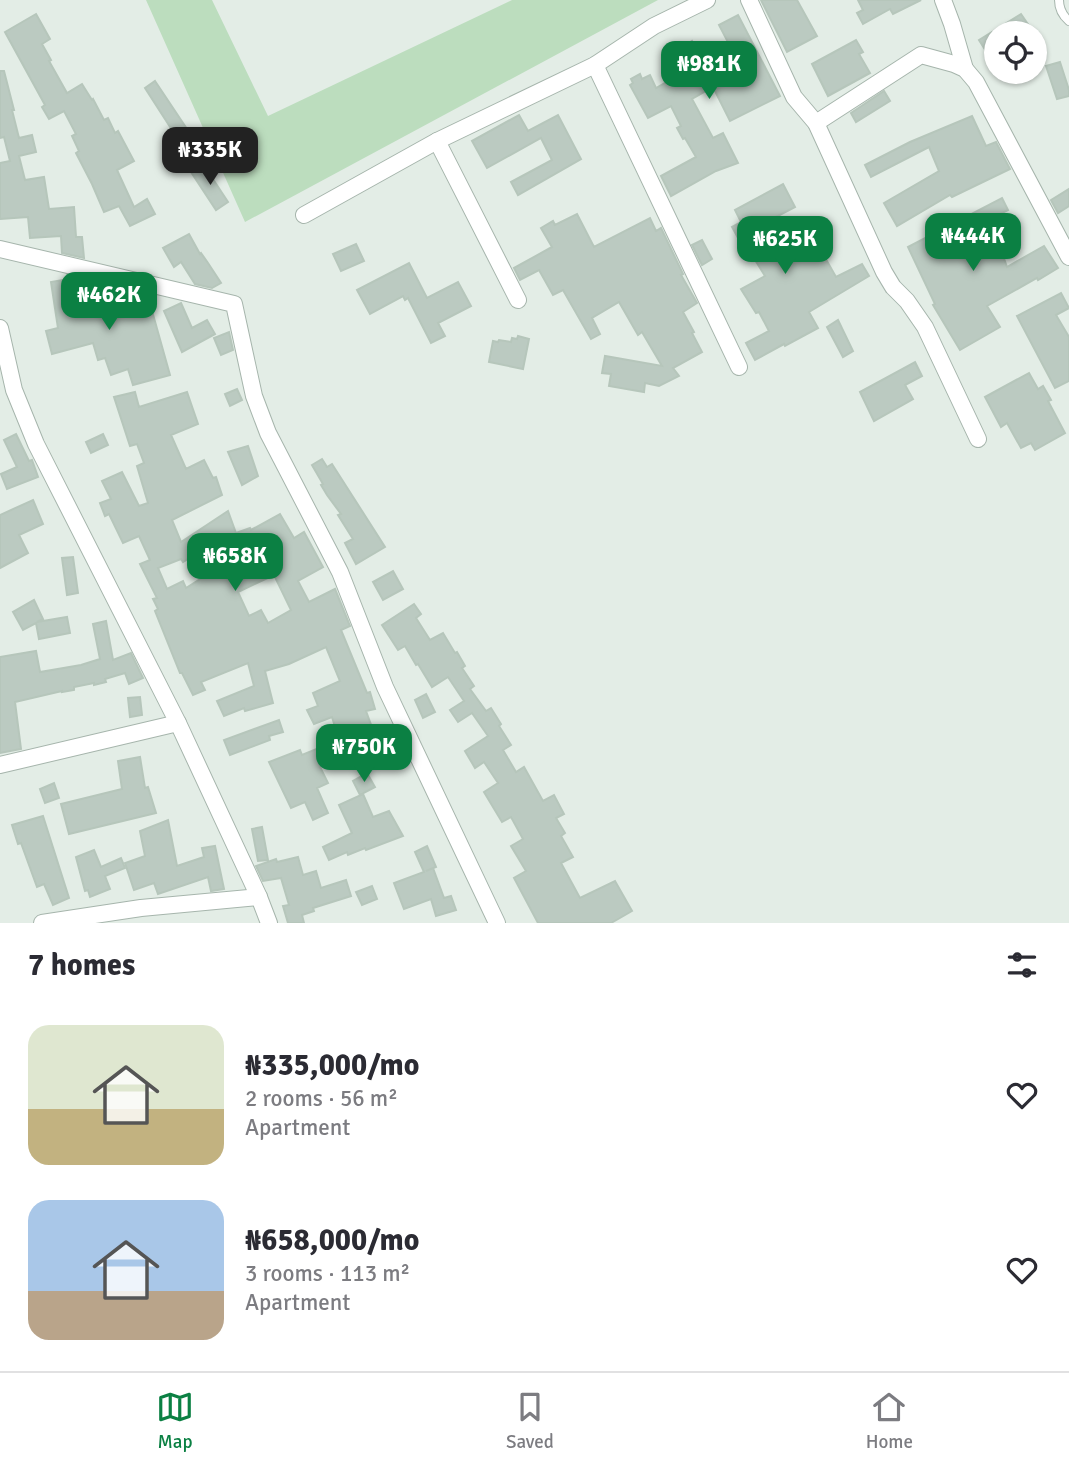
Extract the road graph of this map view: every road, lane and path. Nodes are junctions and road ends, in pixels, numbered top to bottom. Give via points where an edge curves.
1 (707, 0) edge
2 (749, 0) edge
3 (943, 0) edge
4 (1059, 0) edge
5 (1069, 21) edge
6 (595, 65) junction
7 (965, 69) junction
8 (816, 123) junction
9 (437, 141) junction
10 (304, 215) dead end
11 (0, 249) edge
12 (1069, 257) edge
13 (518, 300) dead end
14 (1, 334) edge
15 (739, 368) dead end
16 (978, 439) dead end
17 (178, 723) junction
18 (0, 765) edge
19 (259, 897) junction
20 (43, 923) edge
21 (269, 923) edge
22 (496, 923) edge

1 - 6 street via 654,26
2 - 8 street via 794,97
3 - 7 street
4 - 5 lane via 1063,17
6 - 9 street
6 - 15 street
7 - 8 street via 921,55
7 - 12 street
8 - 16 street via 884,272 925,327
9 - 10 street
9 - 13 street
11 - 22 street via 234,304 254,396 268,433 340,572 385,687
14 - 17 street via 14,390 36,444
17 - 18 street
17 - 19 street
19 - 20 street
19 - 21 street

